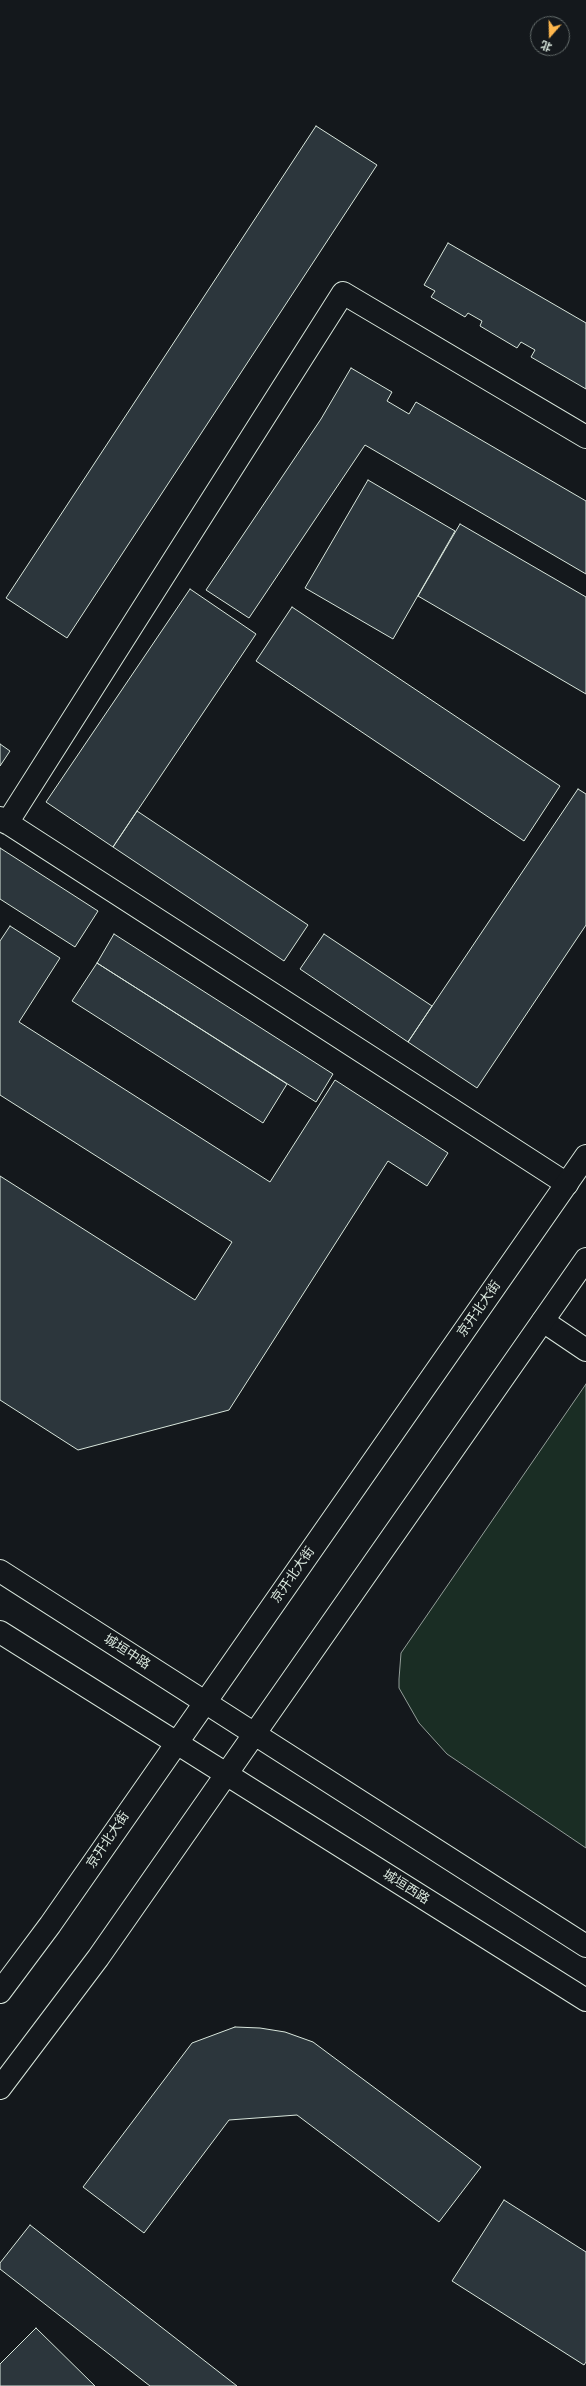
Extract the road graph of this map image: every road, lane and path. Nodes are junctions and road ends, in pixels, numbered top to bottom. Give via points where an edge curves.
1 (586, 437) edge
2 (4, 820) edge
3 (586, 1156) edge
4 (567, 1184) junction
5 (586, 1259) edge
6 (543, 1321) junction
7 (586, 1350) edge
8 (0, 1571) edge
9 (0, 1632) edge
10 (205, 1702) junction
11 (254, 1733) junction
12 (176, 1742) junction
13 (226, 1774) junction
14 (586, 1946) edge
15 (0, 1992) edge
16 (586, 2000) edge
17 (0, 2088) edge

1 - 2 main road via 343,292
2 - 4 main road
3 - 4 main road, 京开北大街
4 - 10 main road, 京开北大街
5 - 6 main road
6 - 7 main road
6 - 11 main road
8 - 10 main road, 城垣中路
9 - 12 main road
10 - 11 main road, 城垣中路
10 - 12 main road, 京开北大街
11 - 13 main road
11 - 14 main road
12 - 13 main road
12 - 15 main road, 京开北大街 via 50,1925
13 - 16 main road, 城垣西路
13 - 17 main road via 98,1958

